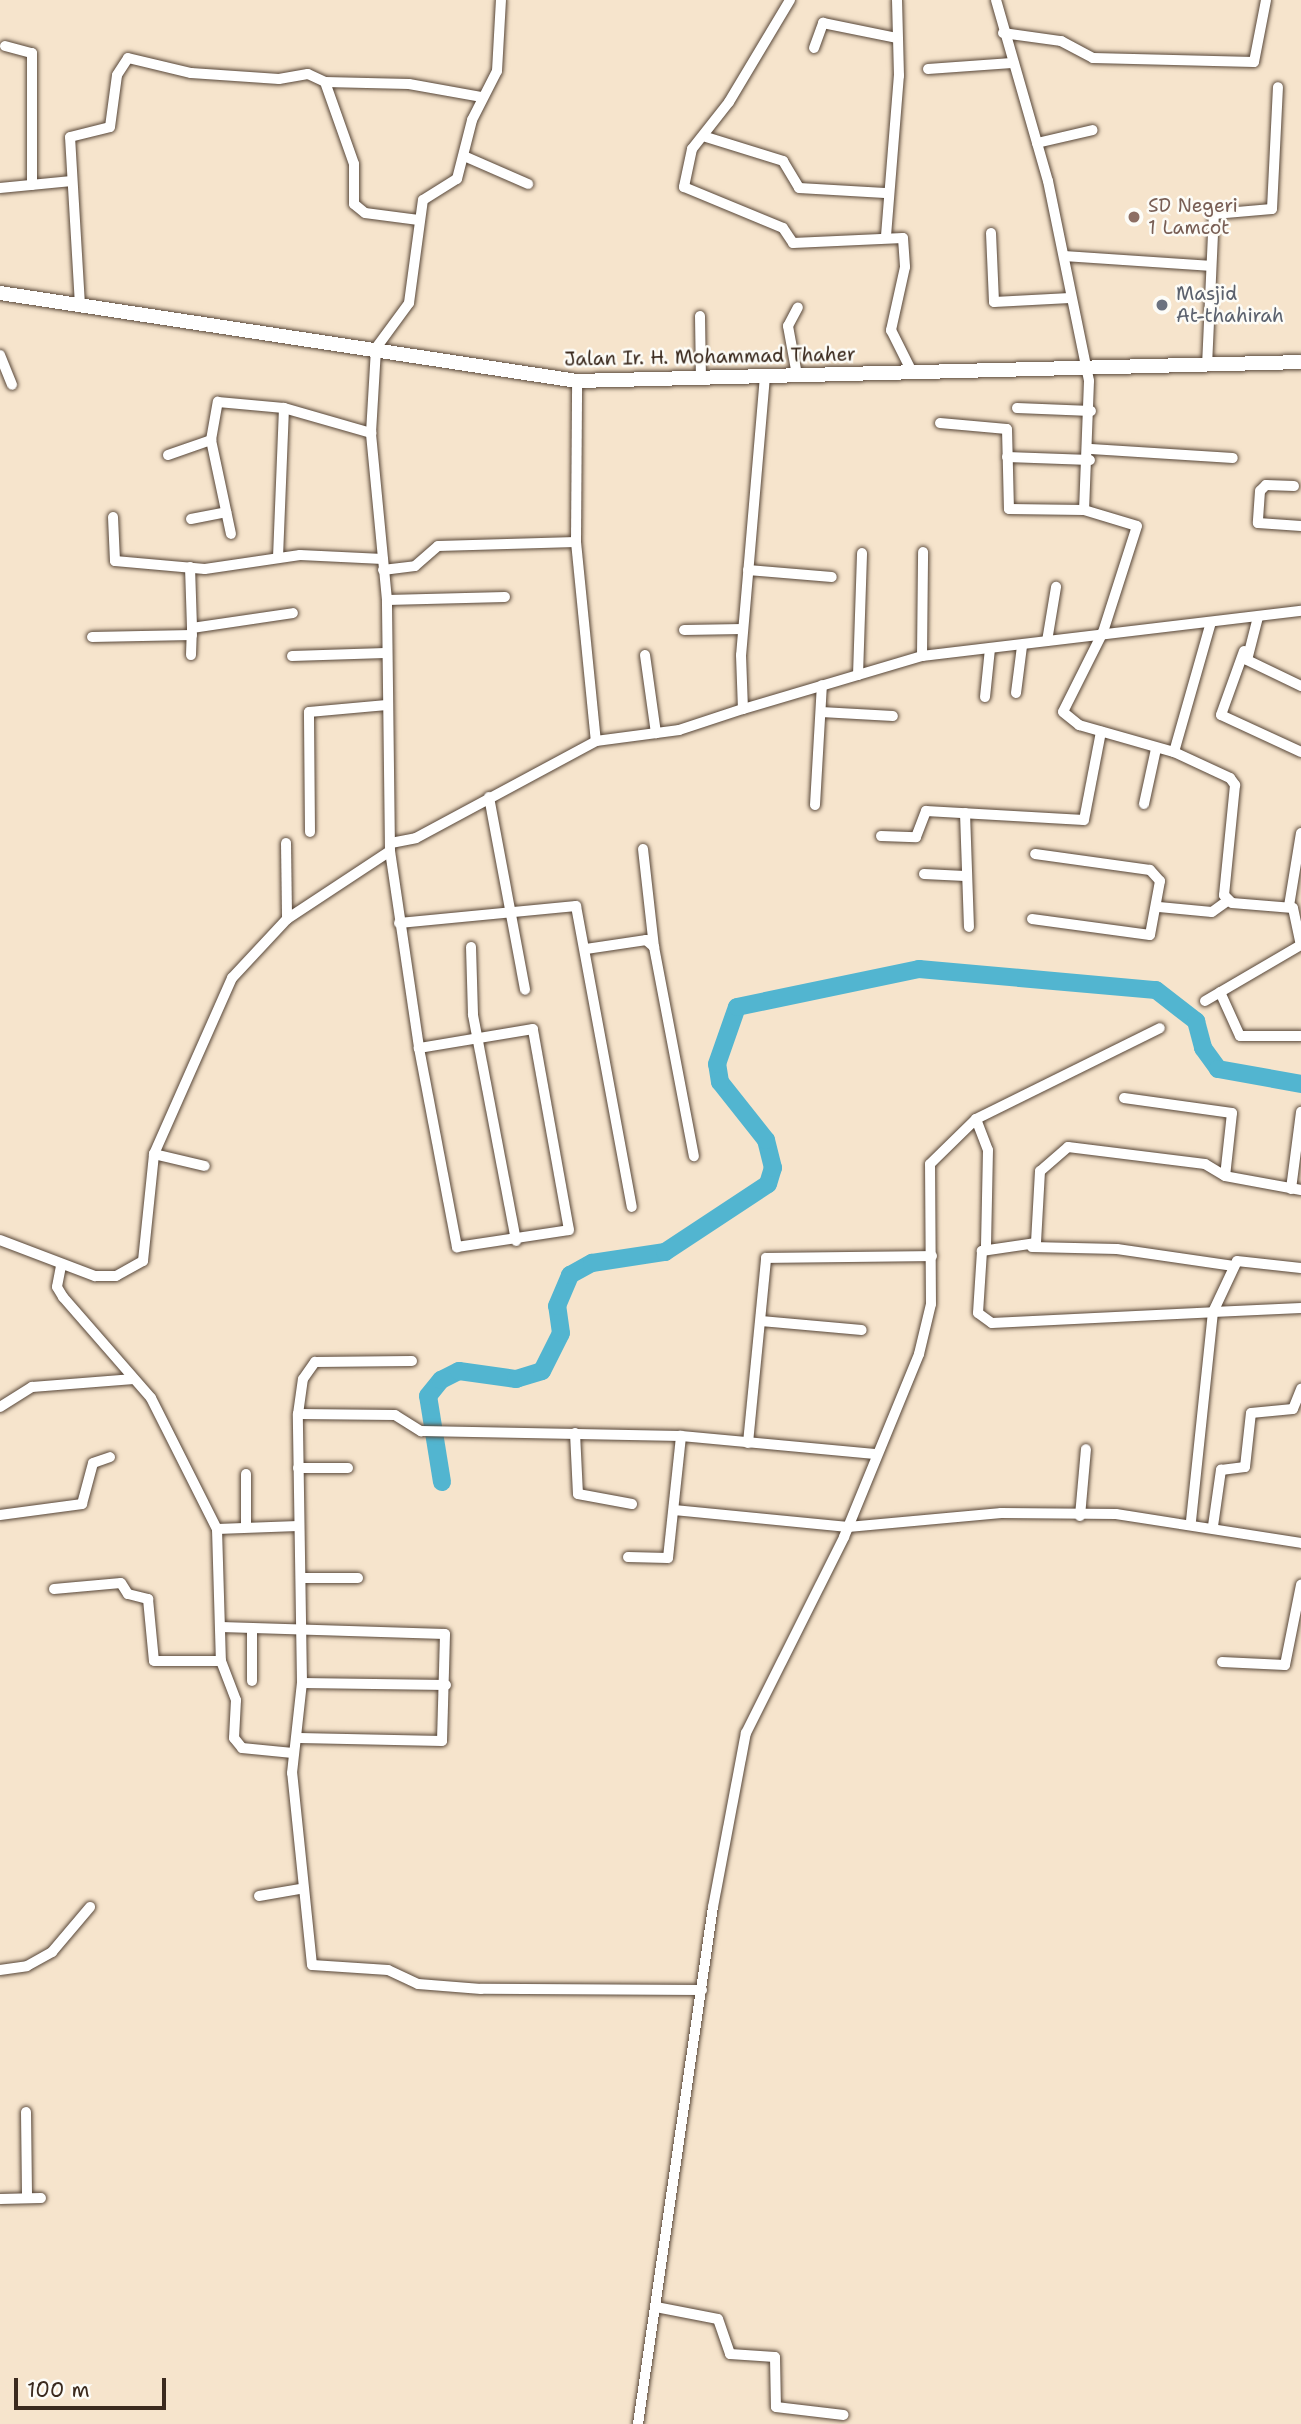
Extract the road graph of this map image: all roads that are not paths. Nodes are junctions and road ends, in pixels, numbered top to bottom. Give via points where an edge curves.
1 (501, 0) edge
2 (790, 0) edge
3 (897, 0) edge
4 (996, 0) edge
5 (1266, 0) edge
6 (1003, 33) junction
7 (897, 38) junction
8 (5, 46) dead end
9 (814, 48) dead end
10 (1012, 63) junction
11 (928, 69) dead end
12 (325, 82) junction
13 (1278, 87) dead end
14 (481, 97) junction
15 (1093, 130) dead end
16 (706, 137) junction
17 (1037, 143) junction
18 (464, 156) junction
19 (72, 181) junction
20 (528, 184) dead end
21 (32, 185) junction
22 (0, 188) edge
23 (885, 193) junction
24 (419, 220) junction
25 (991, 233) dead end
26 (886, 236) junction
27 (1064, 256) junction
28 (1209, 266) junction
29 (0, 293) edge
30 (1070, 298) junction
31 (80, 305) junction
32 (798, 307) dead end
33 (700, 316) dead end
34 (376, 348) junction
35 (0, 355) edge
36 (1301, 362) edge
37 (1207, 366) junction
38 (1084, 369) junction
39 (912, 372) junction
40 (797, 375) junction
41 (765, 376) junction
42 (701, 377) junction
43 (577, 381) junction
44 (12, 385) dead end
45 (284, 408) junction
46 (1017, 408) dead end
47 (1091, 411) junction
48 (940, 423) dead end
49 (372, 433) junction
50 (211, 440) junction
51 (1091, 454) junction
52 (168, 455) dead end
53 (1007, 457) junction
54 (1233, 458) dead end
55 (1294, 486) dead end
56 (1084, 510) junction
57 (226, 512) junction
58 (113, 517) dead end
59 (191, 519) dead end
60 (1301, 526) edge
61 (231, 534) dead end
62 (576, 542) junction
63 (923, 552) dead end
64 (862, 553) dead end
65 (278, 558) junction
66 (383, 565) junction
67 (190, 568) junction
68 (748, 570) junction
69 (832, 577) dead end
70 (1056, 587) dead end
71 (505, 597) dead end
72 (387, 600) junction
73 (1301, 611) edge
74 (293, 613) dead end
75 (1258, 617) junction
76 (1211, 622) junction
77 (743, 629) junction
78 (684, 630) dead end
79 (192, 631) junction
80 (1104, 632) junction
81 (92, 637) dead end
82 (1047, 641) junction
83 (1022, 646) junction
84 (990, 649) junction
85 (1244, 651) junction
86 (385, 653) junction
87 (191, 655) dead end
88 (645, 655) dead end
89 (292, 656) dead end
90 (922, 656) junction
91 (858, 675) junction
92 (822, 685) junction
93 (1301, 686) edge
94 (1016, 694) dead end
95 (985, 697) dead end
96 (387, 705) junction
97 (743, 709) junction
98 (821, 712) junction
99 (893, 716) dead end
100 (1101, 732) junction
101 (656, 733) junction
102 (596, 741) junction
103 (1156, 749) junction
104 (1174, 752) junction
105 (1301, 752) edge
106 (489, 797) junction
107 (1144, 804) dead end
108 (816, 805) dead end
109 (965, 813) junction
110 (310, 832) dead end
111 (1301, 833) edge
112 (881, 836) dead end
113 (286, 843) dead end
114 (390, 847) junction
115 (643, 849) dead end
116 (1035, 854) dead end
117 (924, 874) dead end
118 (965, 876) junction
119 (1227, 901) junction
120 (1289, 906) junction
121 (1159, 907) junction
122 (514, 915) junction
123 (287, 919) junction
124 (1032, 919) dead end
125 (399, 923) junction
126 (968, 927) dead end
127 (1301, 945) edge
128 (471, 947) dead end
129 (654, 947) junction
130 (586, 949) junction
131 (524, 990) dead end
132 (1220, 992) junction
133 (1205, 1001) dead end
134 (1160, 1028) dead end
135 (477, 1036) junction
136 (1301, 1036) edge
137 (419, 1048) junction
138 (1124, 1098) dead end
139 (1301, 1112) edge
140 (976, 1119) junction
141 (154, 1154) junction
142 (694, 1156) dead end
143 (205, 1166) dead end
144 (1225, 1176) junction
145 (1296, 1190) edge
146 (632, 1207) dead end
147 (0, 1240) edge
148 (516, 1241) junction
149 (986, 1247) junction
150 (1032, 1247) junction
151 (932, 1256) junction
152 (61, 1266) junction
153 (1234, 1266) junction
154 (1301, 1268) edge
155 (1301, 1308) edge
156 (1213, 1312) junction
157 (761, 1321) junction
158 (862, 1330) dead end
159 (412, 1361) dead end
160 (134, 1379) junction
161 (1301, 1389) edge
162 (0, 1407) edge
163 (298, 1413) junction
164 (575, 1433) junction
165 (681, 1436) junction
166 (748, 1443) junction
167 (1086, 1449) dead end
168 (875, 1454) junction
169 (110, 1457) dead end
170 (298, 1468) junction
171 (348, 1468) dead end
172 (246, 1474) dead end
173 (632, 1504) dead end
174 (674, 1510) junction
175 (0, 1515) edge
176 (1080, 1516) junction
177 (1191, 1521) junction
178 (1213, 1525) junction
179 (246, 1526) junction
180 (298, 1526) junction
181 (848, 1527) junction
182 (217, 1530) junction
183 (1301, 1543) edge
184 (628, 1557) dead end
185 (301, 1578) junction
186 (358, 1578) dead end
187 (1301, 1585) edge
188 (54, 1589) dead end
189 (221, 1628) junction
190 (251, 1630) junction
191 (301, 1631) junction
192 (221, 1661) junction
193 (1222, 1662) dead end
194 (252, 1681) dead end
195 (302, 1684) junction
196 (446, 1685) junction
197 (299, 1738) junction
198 (293, 1753) junction
199 (300, 1894) junction
200 (259, 1896) dead end
201 (90, 1907) dead end
202 (0, 1970) edge
203 (702, 1990) junction
204 (26, 2112) dead end
205 (27, 2197) junction
206 (41, 2198) dead end
207 (0, 2199) edge
208 (656, 2307) junction
209 (844, 2415) dead end
210 (638, 2424) edge

1 - 14 street via 497,71
2 - 16 street
3 - 7 street
4 - 6 street
5 - 6 street via 1254,62 1093,58 1061,41
6 - 10 street
7 - 9 street via 823,23
7 - 23 street
8 - 21 street via 32,50
10 - 11 street
10 - 17 street
12 - 14 street via 410,84
12 - 19 street via 308,74 279,79 191,73 128,58 117,75 110,127 70,137
12 - 24 street via 354,164 354,204 365,213
13 - 28 street via 1272,209 1216,211
14 - 18 street
15 - 17 street
16 - 23 street via 783,161 799,188
16 - 26 street via 692,149 687,190 783,228 793,243
17 - 27 street
18 - 20 street
18 - 24 street via 451,187 423,200
19 - 21 street
19 - 31 street
21 - 22 street
23 - 26 street
24 - 34 street via 409,303
25 - 30 street via 994,302
26 - 39 street via 906,243 891,330
27 - 28 street
27 - 30 street
28 - 37 street
29 - 31 main road, Jalan Ir. H. Mohammad Thaher
30 - 38 street
31 - 34 main road, Jalan Ir. H. Mohammad Thaher
32 - 40 street via 788,326
33 - 42 street
34 - 43 main road, Jalan Ir. H. Mohammad Thaher
34 - 49 street
35 - 44 street
36 - 37 main road, Jalan Ir. H. Mohammad Thaher
37 - 38 main road, Jalan Ir. H. Mohammad Thaher
38 - 39 main road, Jalan Ir. H. Mohammad Thaher
38 - 47 street
39 - 40 main road, Jalan Ir. H. Mohammad Thaher
40 - 41 main road, Jalan Ir. H. Mohammad Thaher
41 - 42 main road, Jalan Ir. H. Mohammad Thaher
41 - 68 street
42 - 43 main road, Jalan Ir. H. Mohammad Thaher
43 - 62 street
45 - 49 street
45 - 50 street via 218,402
45 - 65 street
46 - 47 street
47 - 51 street
48 - 53 street via 1004,425
49 - 66 street
50 - 52 street
50 - 57 street
51 - 53 street
51 - 54 street
51 - 56 street
53 - 56 street via 1006,507
55 - 60 street via 1266,485 1260,491 1258,523
56 - 80 street via 1137,526
57 - 59 street
57 - 61 street
58 - 67 street via 116,561
62 - 66 street via 438,546 415,566
62 - 102 street
63 - 90 street
64 - 91 street
65 - 66 street
65 - 67 street
66 - 72 street
67 - 79 street
68 - 69 street
68 - 77 street
70 - 82 street
71 - 72 street
72 - 86 street
73 - 75 street
74 - 79 street
75 - 76 street
75 - 85 street
76 - 80 street
76 - 104 street
77 - 78 street
77 - 97 street
79 - 81 street
79 - 87 street
80 - 82 street
80 - 100 street via 1063,712
82 - 83 street
83 - 84 street
83 - 94 street
84 - 90 street
84 - 95 street
85 - 93 street via 1258,669
85 - 105 street via 1221,715
86 - 89 street
86 - 96 street
88 - 101 street
90 - 91 street
91 - 92 street
92 - 97 street
92 - 98 street
96 - 110 street via 309,712
96 - 114 street
97 - 101 street
98 - 99 street
98 - 108 street
100 - 103 street
100 - 109 street via 1084,820
101 - 102 street
102 - 106 street
103 - 104 street
103 - 107 street
104 - 119 street via 1234,781
106 - 114 street via 416,838
106 - 122 street
109 - 112 street via 926,811 916,837
109 - 118 street
111 - 120 street
113 - 123 street
114 - 123 street
114 - 125 street
115 - 129 street
116 - 121 street via 1155,872
117 - 118 street
118 - 126 street
119 - 120 street
119 - 121 street via 1212,912
120 - 127 street via 1296,911
121 - 124 street via 1150,935
122 - 125 street
122 - 130 street via 574,904
122 - 131 street
123 - 141 street via 232,978
125 - 137 street
127 - 132 street
128 - 135 street
129 - 130 street via 640,941
129 - 142 street
130 - 146 street
132 - 133 street
132 - 136 street via 1240,1036
134 - 140 street
135 - 137 street
135 - 148 street
135 - 148 street via 527,1026 535,1035 570,1227
137 - 148 street via 457,1247
138 - 144 street via 1232,1113
139 - 145 street
140 - 149 street via 988,1150
140 - 151 street via 928,1169
141 - 143 street
141 - 152 street via 143,1261 116,1276
144 - 145 street
144 - 150 street via 1205,1164 1068,1147 1040,1171 1038,1235
147 - 152 street
149 - 150 street
149 - 156 street via 978,1313 988,1322
150 - 153 street via 1117,1249
151 - 157 street via 865,1261 771,1256 764,1265
151 - 168 street via 928,1326
152 - 160 street via 57,1287 63,1297
153 - 154 street via 1241,1261
153 - 156 street
155 - 156 street
156 - 177 street
157 - 158 street
157 - 166 street
159 - 163 street via 315,1362 303,1379
160 - 162 street via 32,1387
160 - 182 street via 151,1398
161 - 178 street via 1293,1409 1251,1413 1245,1467 1221,1470
163 - 164 street via 395,1415 422,1431
163 - 170 street
164 - 165 street
164 - 173 street via 578,1494
165 - 166 street
165 - 174 street
166 - 168 street
167 - 176 street
168 - 181 street
169 - 175 street via 93,1463 82,1504
170 - 171 street
170 - 180 street
172 - 179 street
174 - 181 street
174 - 184 street via 666,1559
176 - 177 street
176 - 181 street via 1001,1513
177 - 178 street
178 - 183 street
179 - 180 street
179 - 182 street
180 - 185 street
181 - 203 street via 746,1733
182 - 189 street
185 - 186 street
185 - 191 street
187 - 193 street via 1285,1665
188 - 192 street via 121,1583 128,1594 148,1599 154,1661
189 - 190 street
189 - 192 street
190 - 191 street
190 - 194 street
191 - 195 street
191 - 196 street via 443,1630
192 - 198 street via 236,1700 232,1730 237,1744
195 - 196 street
195 - 197 street
196 - 197 street via 442,1741
197 - 198 street
198 - 199 street
199 - 200 street
199 - 203 street via 314,1967 528,1992 643,1986
201 - 202 street via 52,1952 27,1966
203 - 208 street
204 - 205 street
205 - 206 street
205 - 207 street
208 - 209 street via 718,2319 730,2354 775,2357 776,2407
208 - 210 street

